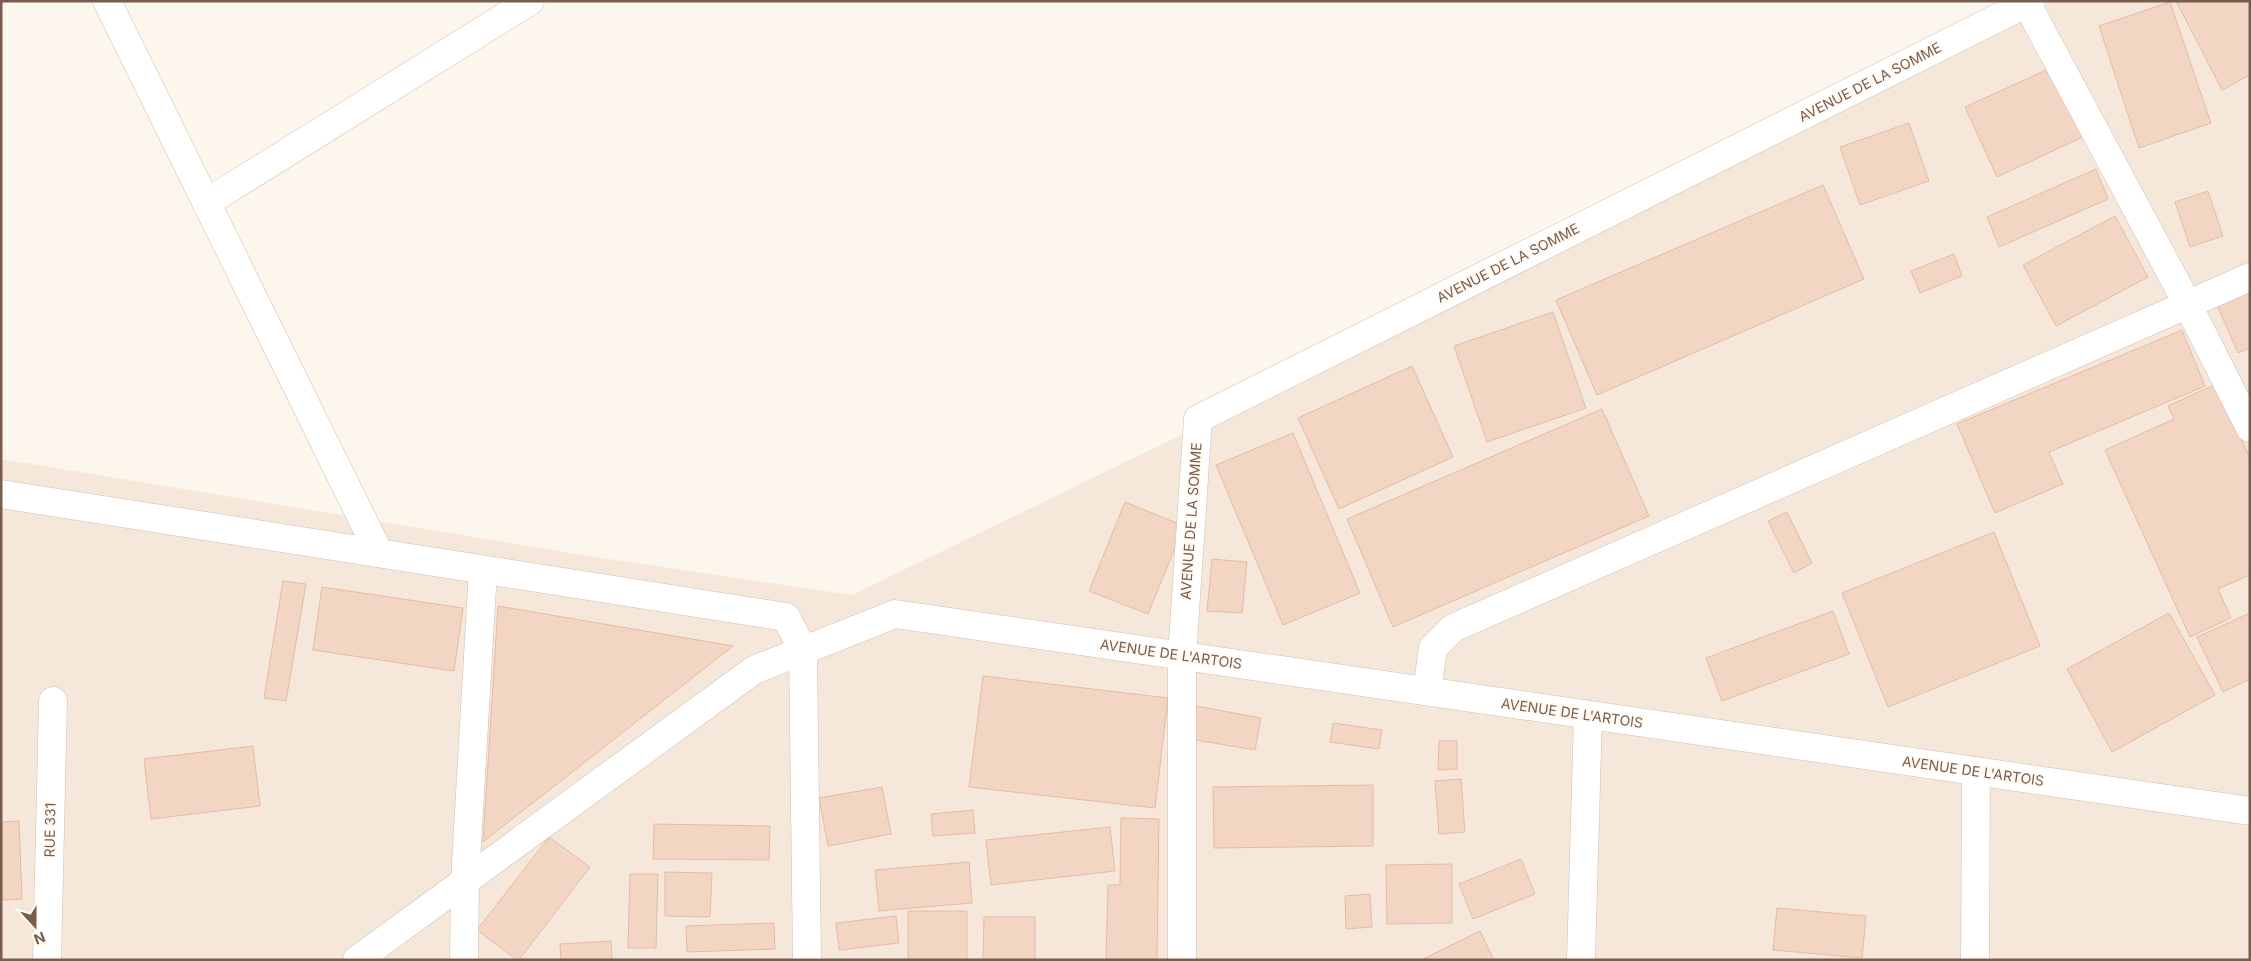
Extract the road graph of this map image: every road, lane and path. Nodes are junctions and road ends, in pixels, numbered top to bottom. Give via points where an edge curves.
1 (107, 1) edge
2 (530, 1) edge
3 (2029, 2) edge
4 (206, 203) junction
5 (2250, 277) edge
6 (2188, 305) junction
7 (2250, 428) edge
8 (1, 494) edge
9 (379, 553) junction
10 (483, 570) junction
11 (803, 650) junction
12 (1182, 656) junction
13 (1427, 691) junction
14 (53, 700) dead end
15 (1588, 715) junction
16 (1976, 771) junction
17 (2250, 811) edge
18 (465, 880) junction
19 (47, 960) edge
20 (357, 960) edge
21 (464, 960) edge
22 (807, 960) edge
23 (1182, 960) edge
24 (1581, 960) edge
25 (1975, 960) edge

1 - 4 street
2 - 4 street
3 - 6 street
3 - 12 street, AVENUE DE LA SOMME via 1198,419
4 - 9 street
5 - 6 street
6 - 7 street
6 - 13 street via 1453,628 1434,648
8 - 9 street
9 - 10 street
10 - 11 street via 786,617
10 - 18 street
11 - 12 street, AVENUE DE L'ARTOIS via 894,614
11 - 18 street via 754,670
11 - 22 street
12 - 13 street, AVENUE DE L'ARTOIS
12 - 23 street
13 - 15 street, AVENUE DE L'ARTOIS
14 - 19 street, RUE 331
15 - 16 street, AVENUE DE L'ARTOIS
15 - 24 street
16 - 17 street, AVENUE DE L'ARTOIS
16 - 25 street
18 - 20 street
18 - 21 street

